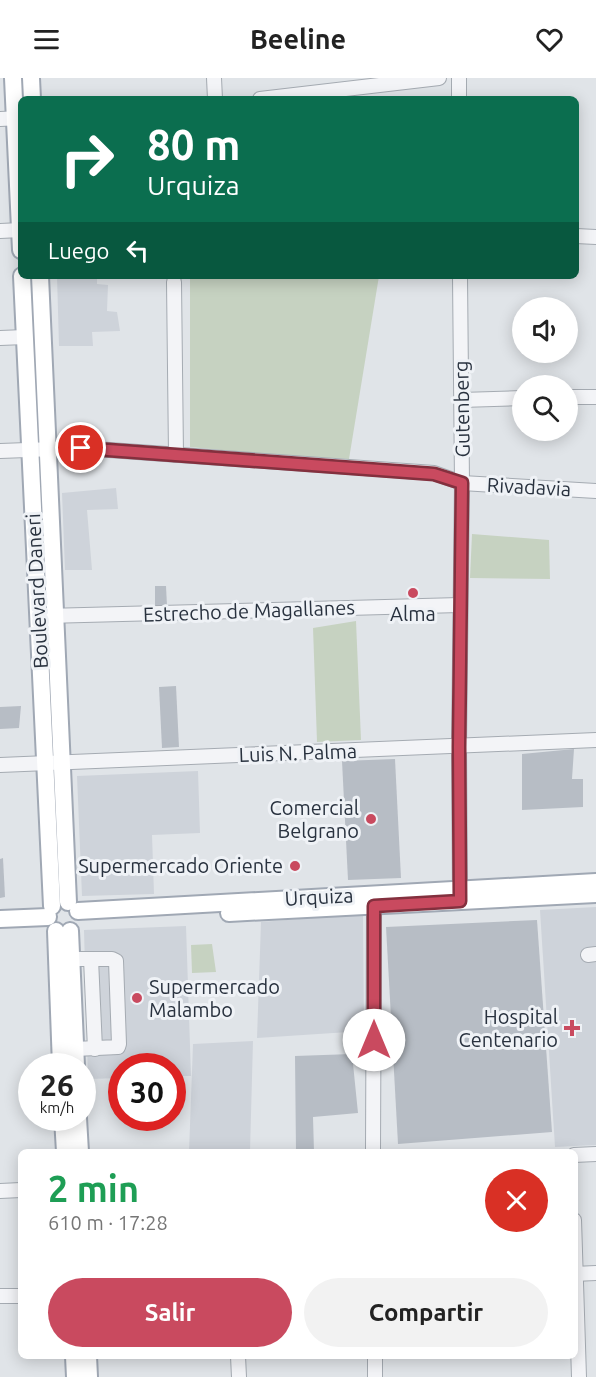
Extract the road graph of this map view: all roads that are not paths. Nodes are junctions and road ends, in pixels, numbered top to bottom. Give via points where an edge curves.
1 (13, 78) edge
2 (31, 78) edge
3 (214, 78) edge
4 (439, 78) edge
5 (459, 78) edge
6 (337, 94) edge
7 (32, 96) edge
8 (215, 96) edge
9 (306, 96) edge
10 (459, 96) edge
11 (12, 119) edge
12 (18, 193) edge
13 (18, 230) edge
14 (0, 231) edge
15 (579, 236) edge
16 (596, 237) edge
17 (22, 279) edge
18 (40, 279) edge
19 (460, 279) edge
20 (174, 282) dead end
21 (41, 303) junction
22 (24, 304) junction
23 (25, 337) junction
24 (0, 338) edge
25 (596, 397) edge
26 (512, 398) edge
27 (578, 398) edge
28 (461, 400) junction
29 (48, 448) junction
30 (30, 450) junction
31 (0, 451) edge
32 (176, 455) junction
33 (462, 483) junction
34 (596, 491) edge
35 (460, 605) junction
36 (47, 616) junction
37 (596, 740) edge
38 (459, 747) junction
39 (53, 762) junction
40 (0, 765) edge
41 (596, 882) edge
42 (596, 894) edge
43 (460, 895) junction
44 (374, 906) junction
45 (64, 917) junction
46 (0, 919) edge
47 (71, 959) junction
48 (91, 959) junction
49 (75, 1049) junction
50 (94, 1049) junction
51 (61, 1053) edge
52 (75, 1053) edge
53 (64, 1131) edge
54 (79, 1131) edge
55 (65, 1149) edge
56 (80, 1149) edge
57 (373, 1149) edge
58 (596, 1154) edge
59 (578, 1155) edge
60 (18, 1190) edge
61 (0, 1191) edge
62 (596, 1273) edge
63 (578, 1274) edge
64 (0, 1296) edge
65 (18, 1296) edge
66 (578, 1351) edge
67 (74, 1359) edge
68 (88, 1359) edge
69 (238, 1359) edge
70 (375, 1359) edge
71 (75, 1377) edge
72 (89, 1377) edge
73 (239, 1377) edge
74 (375, 1377) edge
75 (579, 1377) edge

1 - 11 main road
2 - 7 main road
3 - 8 street
4 - 6 street
5 - 10 street
6 - 9 street
11 - 12 main road
13 - 14 street
15 - 16 street
17 - 22 main road, Boulevard Daneri
18 - 21 main road, Boulevard Daneri
19 - 28 street, Gutenberg
20 - 32 street
21 - 22 main road
21 - 29 main road, Boulevard Daneri
22 - 23 main road, Boulevard Daneri
23 - 24 street
23 - 30 main road, Boulevard Daneri
25 - 27 street
26 - 28 street
28 - 33 street, Gutenberg
29 - 30 street, Rivadavia
29 - 32 street, Rivadavia
29 - 36 main road, Boulevard Daneri
30 - 31 street, Rivadavia
30 - 36 main road, Boulevard Daneri
32 - 33 street, Rivadavia via 434,474
33 - 34 street, Rivadavia
33 - 35 street, Gutenberg
35 - 36 street, Estrecho de Magallanes
35 - 38 street, Gutenberg
36 - 39 main road, Boulevard Daneri
37 - 38 street, Luis N. Palma
38 - 39 street, Luis N. Palma
38 - 43 street, Gutenberg
39 - 40 street, Luis N. Palma
39 - 45 main road, Boulevard Daneri
41 - 43 main road, Urquiza
42 - 43 main road, Urquiza
43 - 44 main road, Urquiza
43 - 45 main road, Urquiza
44 - 45 main road, Urquiza
44 - 57 street
45 - 46 main road
45 - 47 main road
45 - 51 main road
47 - 48 street
47 - 49 main road
48 - 50 street
48 - 50 street via 116,961 119,1044 115,1048
49 - 50 street
49 - 52 main road
53 - 55 main road
54 - 56 main road
58 - 59 street
60 - 61 street
62 - 63 street
64 - 65 street
66 - 75 street
67 - 71 main road
68 - 72 main road
69 - 73 street
70 - 74 street

